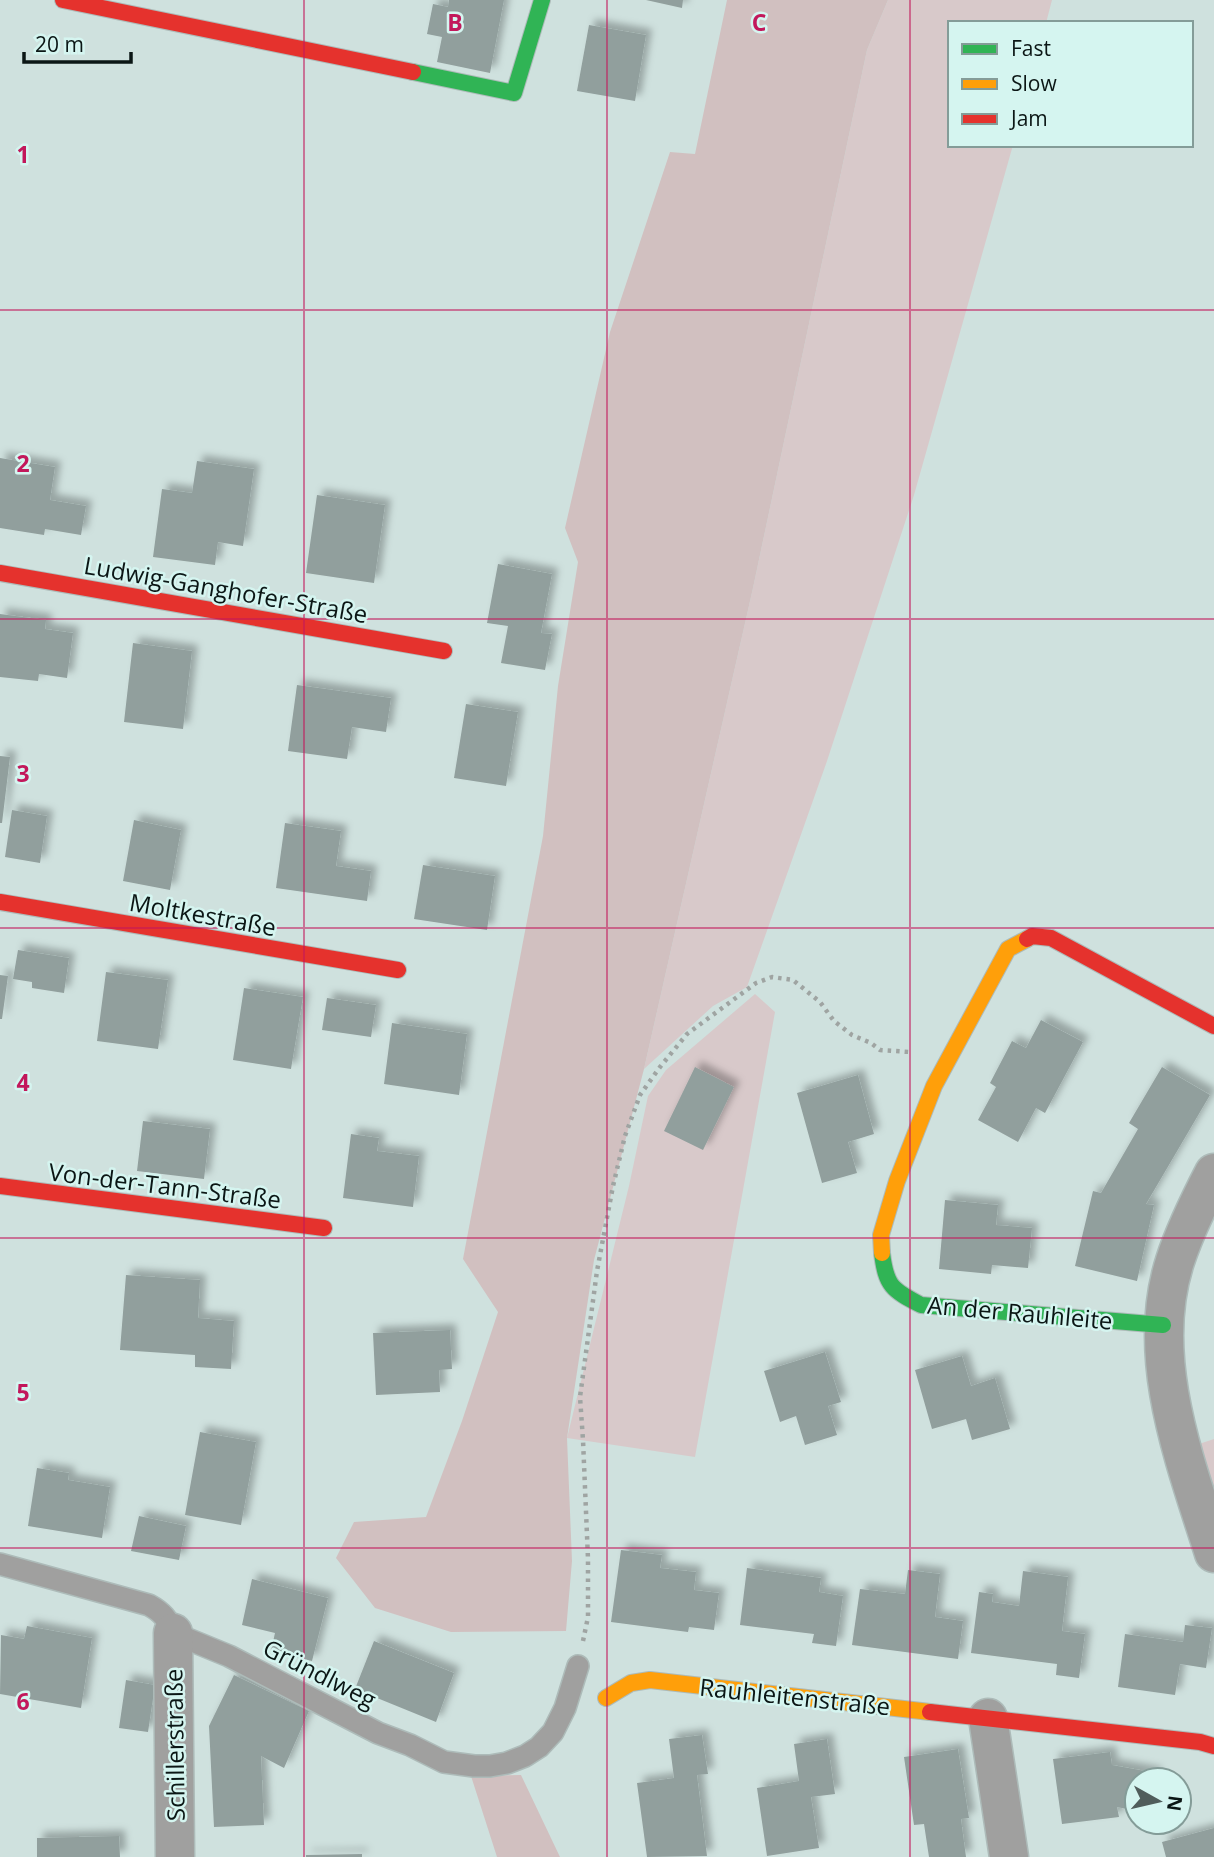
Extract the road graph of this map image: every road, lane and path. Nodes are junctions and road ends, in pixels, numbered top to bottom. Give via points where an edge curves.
1 (63, 0) edge
2 (542, 0) edge
3 (142, 8) edge
4 (0, 573) edge
5 (444, 651) dead end
6 (0, 902) edge
7 (398, 970) dead end
8 (1214, 1026) edge
9 (946, 1063) junction
10 (1214, 1173) edge
11 (0, 1186) edge
12 (324, 1228) dead end
13 (1163, 1325) junction
14 (1214, 1553) edge
15 (0, 1564) edge
16 (173, 1633) junction
17 (578, 1666) joint
18 (606, 1698) dead end
19 (988, 1718) junction
20 (1214, 1746) edge
21 (175, 1857) edge
22 (1009, 1857) edge

1 - 3 street
2 - 3 street via 514,93
4 - 5 street, Ludwig-Ganghofer-Straße
6 - 7 street, Moltkestraße
8 - 9 street, An der Rauhleite via 1051,938 1032,936 1009,949
9 - 13 street, An der Rauhleite via 897,1181 881,1235 887,1280 898,1293 921,1305
9 - 17 path via 909,1052 880,1050 834,1021 820,1002 793,980 772,977 756,983 687,1034 640,1095 613,1186 580,1397 588,1617
10 - 13 street via 1174,1262
11 - 12 street, Von-der-Tann-Straße
13 - 14 street via 1167,1381 1179,1436
15 - 16 lane, Gründlweg via 149,1605 169,1621
16 - 17 lane, Gründlweg via 229,1656 378,1733 444,1762 474,1766 506,1763 539,1746 565,1709
16 - 21 street, Schillerstraße
18 - 19 street, Rauhleitenstraße via 631,1683 649,1680
19 - 20 street, Rauhleitenstraße
19 - 22 street

